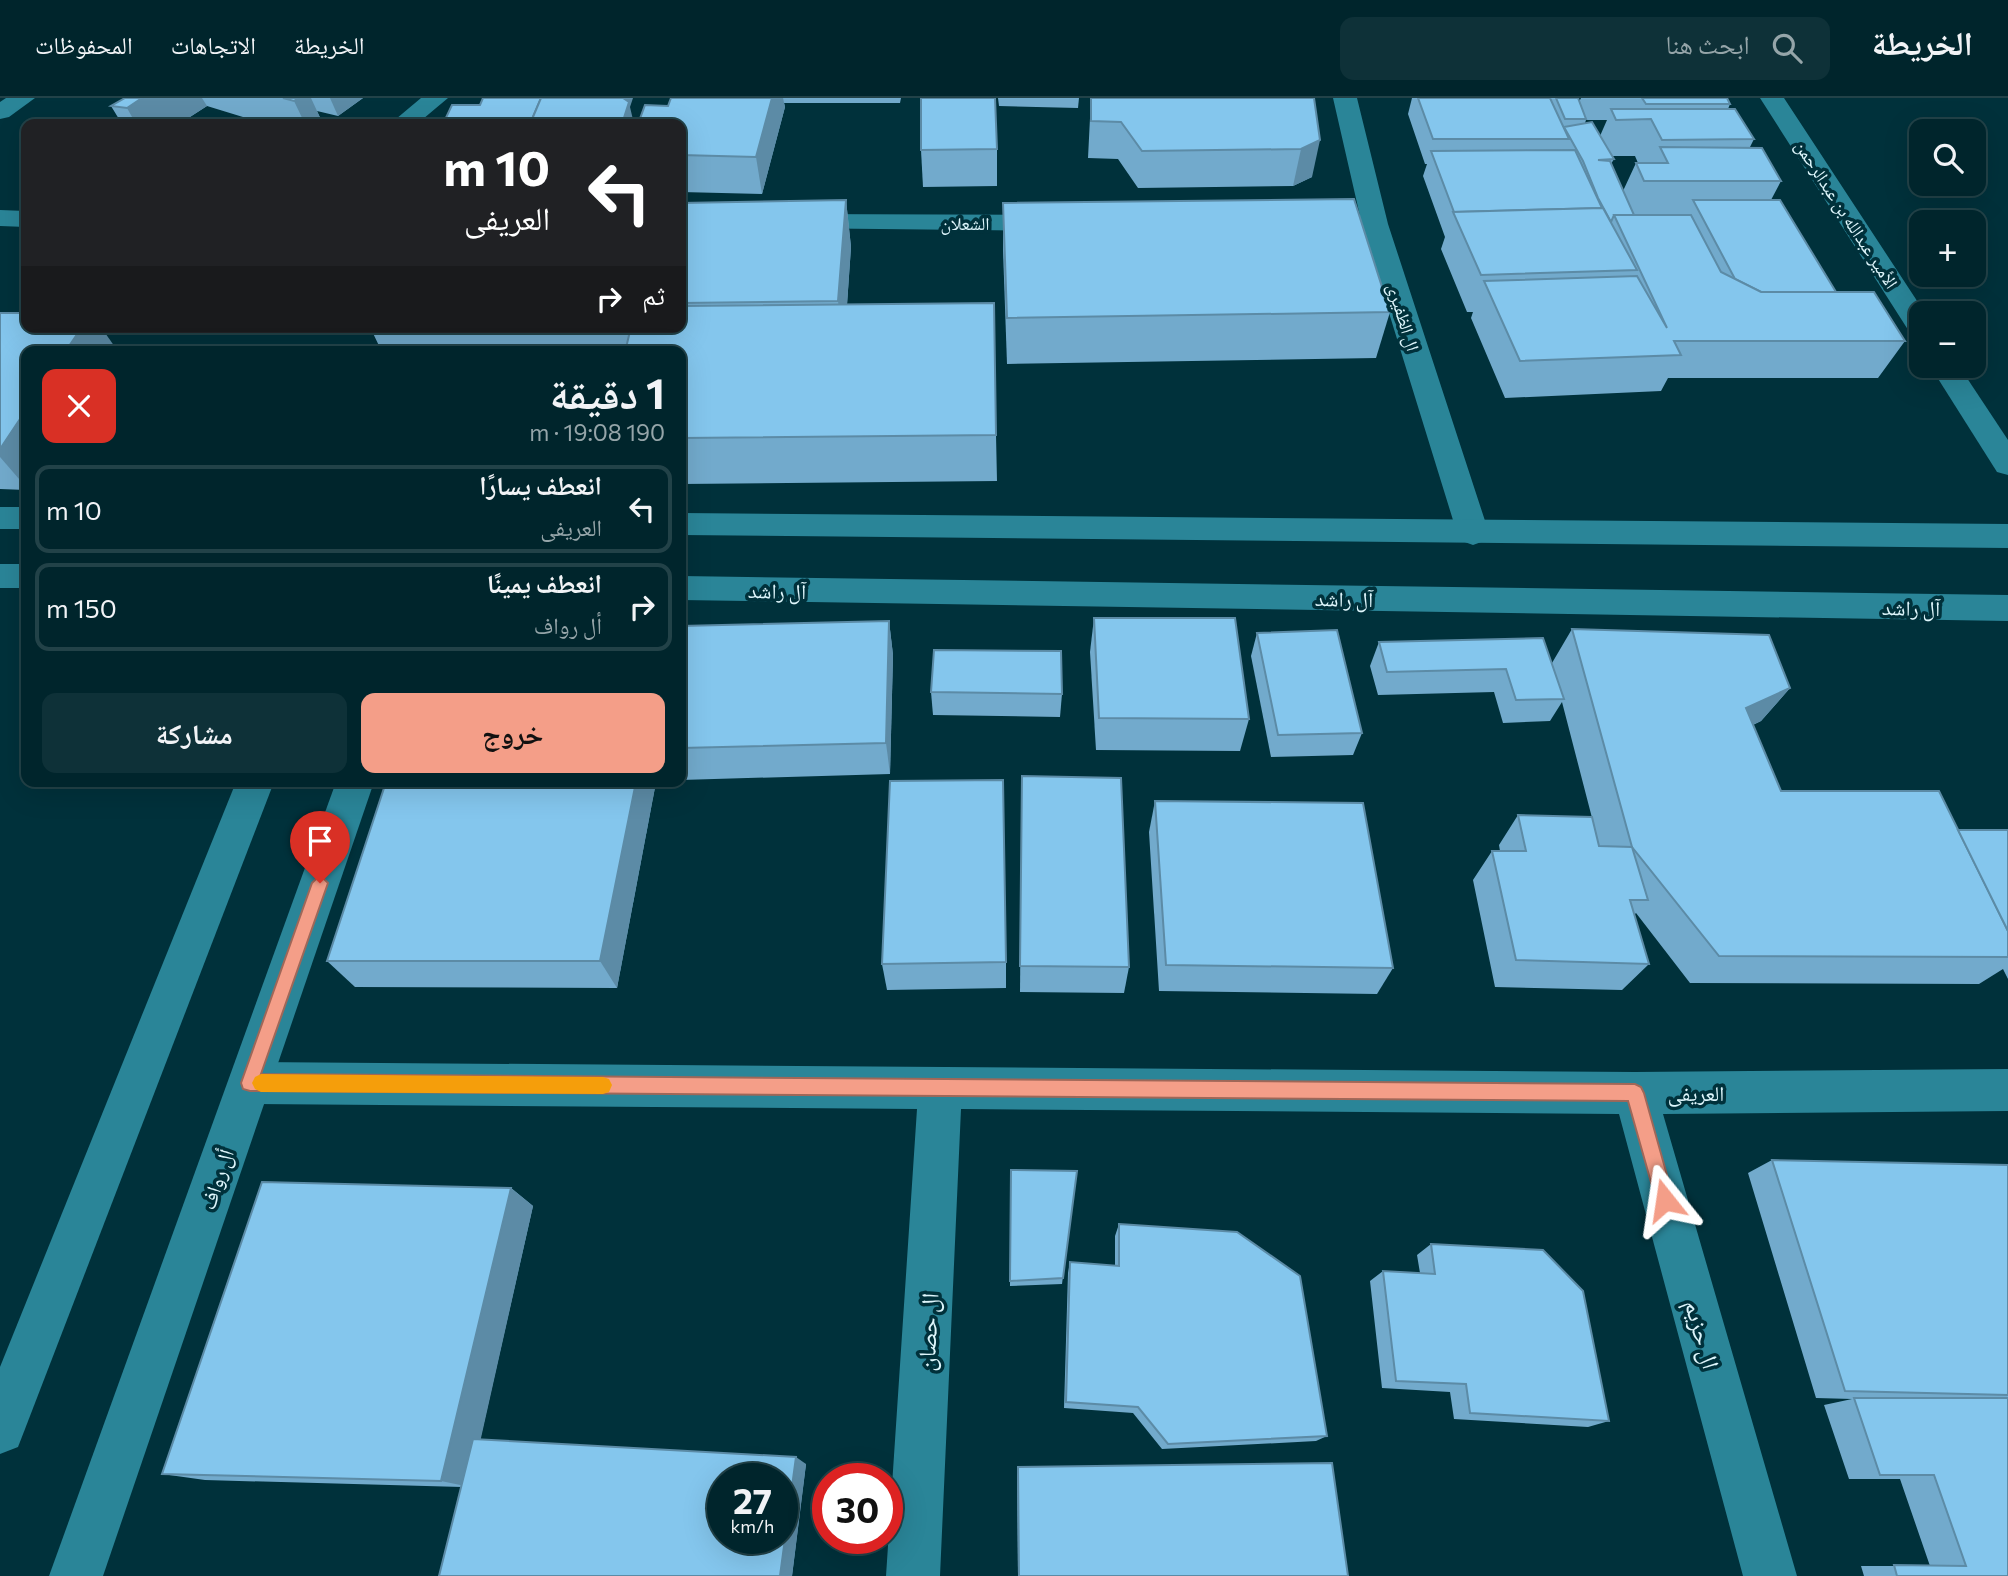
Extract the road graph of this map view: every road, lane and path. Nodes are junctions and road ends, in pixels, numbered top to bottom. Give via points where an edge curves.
1 (23, 98) edge
2 (436, 98) edge
3 (1345, 98) edge
4 (1772, 98) edge
5 (0, 112) edge
6 (409, 119) edge
7 (0, 218) edge
8 (21, 219) edge
9 (764, 222) edge
10 (1083, 223) edge
11 (1278, 224) edge
12 (1375, 224) junction
13 (1909, 310) edge
14 (1952, 378) edge
15 (2008, 464) edge
16 (0, 518) edge
17 (21, 518) edge
18 (686, 524) edge
19 (1473, 534) junction
20 (2008, 536) edge
21 (0, 576) edge
22 (21, 576) edge
23 (686, 588) edge
24 (2008, 608) edge
25 (253, 787) edge
26 (353, 787) edge
27 (250, 1083) junction
28 (940, 1088) junction
29 (2008, 1090) edge
30 (1635, 1093) junction
31 (5, 1404) edge
32 (76, 1576) edge
33 (914, 1576) edge
34 (1770, 1576) edge

1 - 5 street
2 - 6 street
3 - 12 street, ال الظفيرى
4 - 13 street, الأمير عبدالله بن عبدالرحمن
7 - 8 street
9 - 10 street, الشعلان
11 - 12 street
12 - 19 street, ال الظفيرى
14 - 15 street
16 - 17 street
18 - 19 street
19 - 20 street
21 - 22 street
23 - 24 street, آل راشد
25 - 31 street
26 - 27 street, أل رواف
27 - 28 street, العريفى
27 - 32 street, أل رواف
28 - 30 street, العريفى
28 - 33 street, ال حصان
29 - 30 street, العريفى
30 - 34 street, ال حزيم

